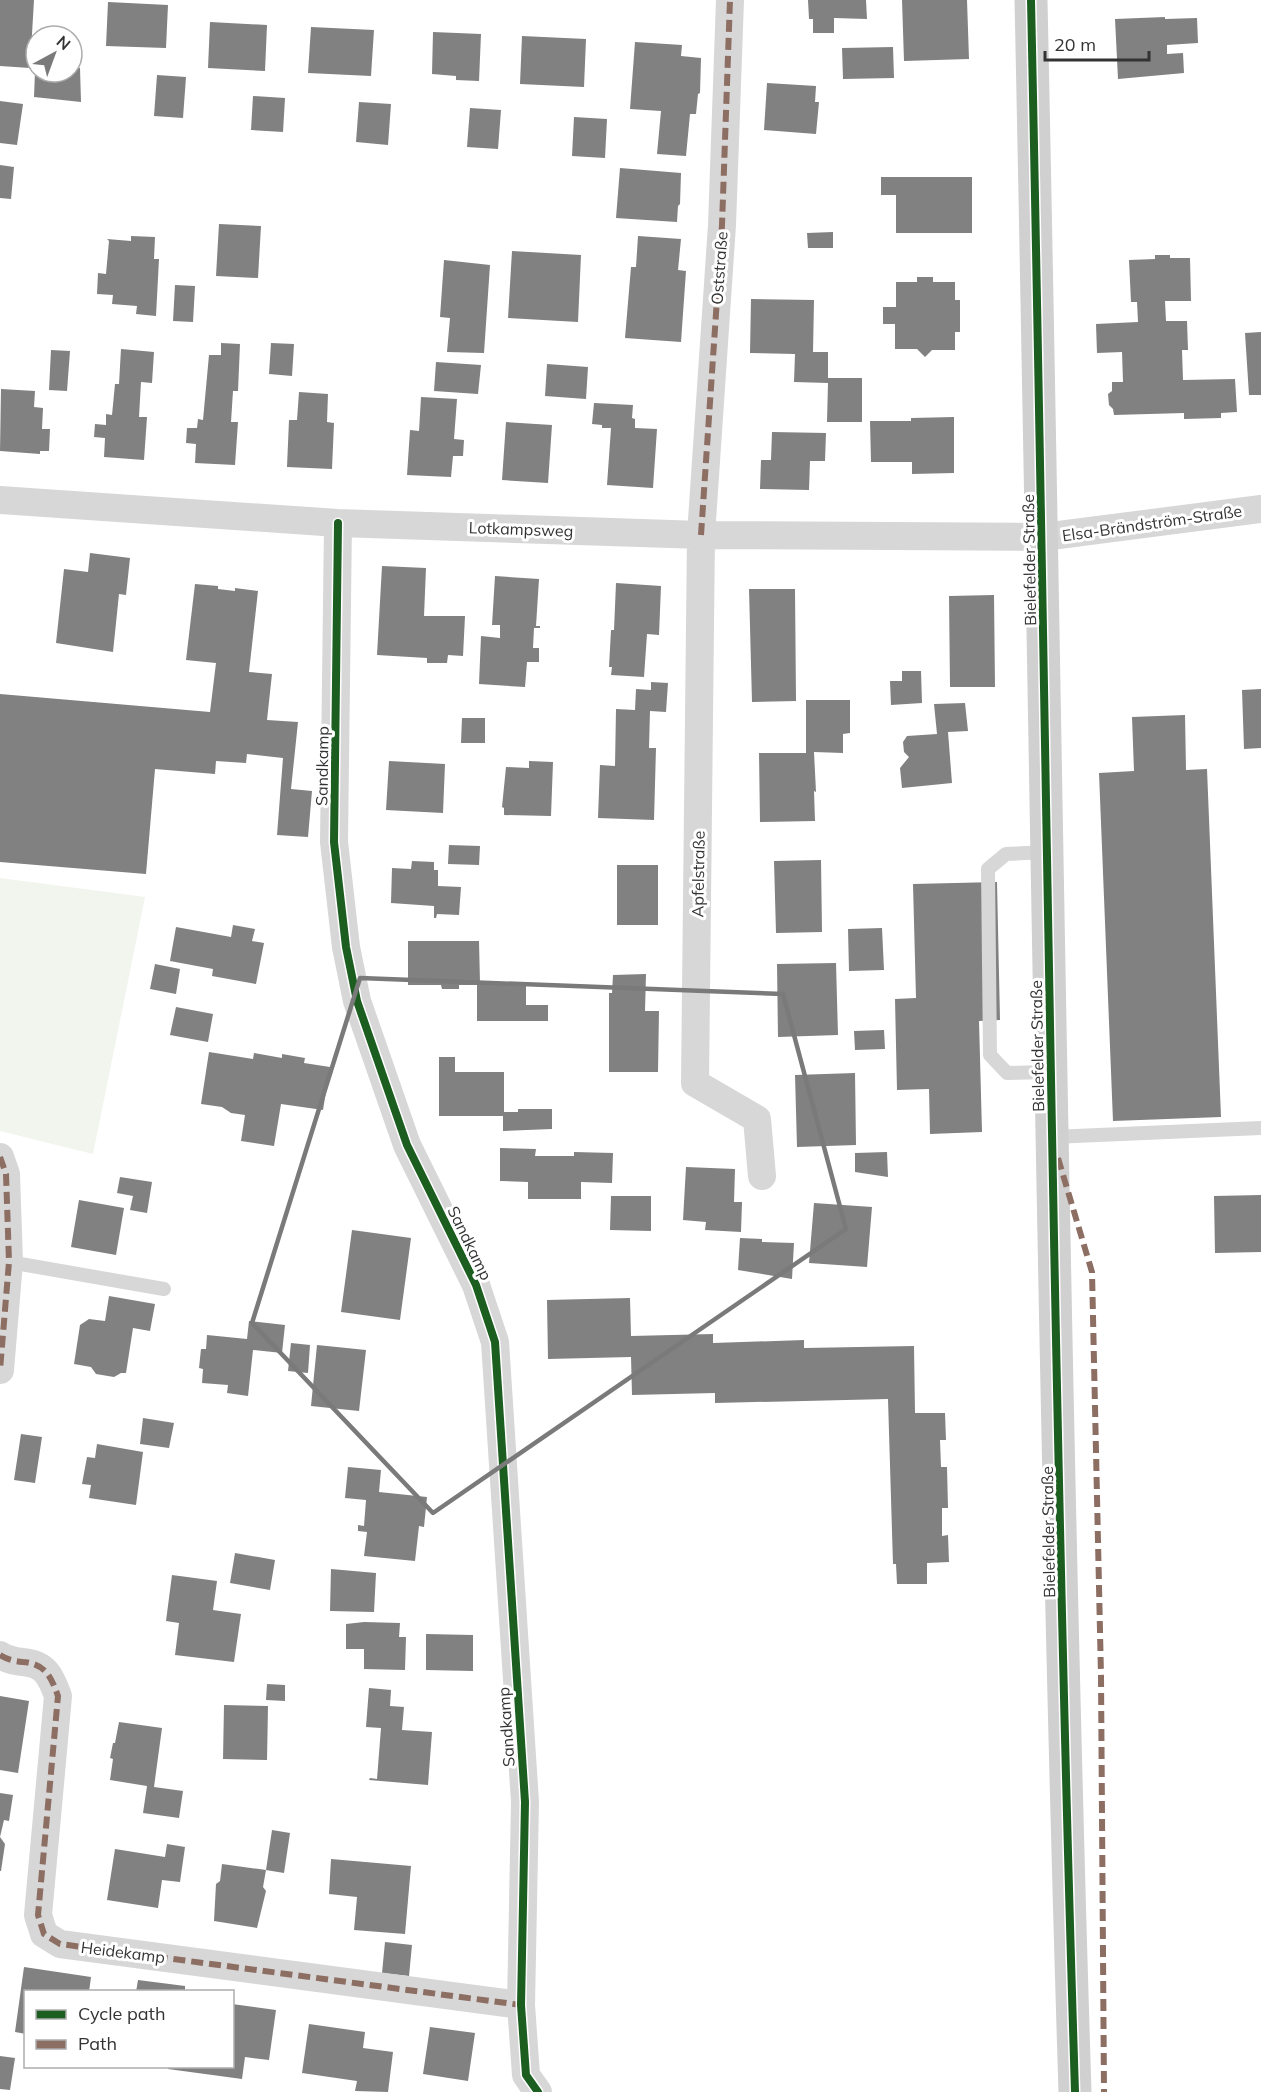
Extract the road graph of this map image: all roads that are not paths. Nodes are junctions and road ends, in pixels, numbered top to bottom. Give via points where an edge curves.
1 (730, 0) edge
2 (1031, 0) edge
3 (0, 500) edge
4 (1261, 509) edge
5 (338, 523) junction
6 (701, 535) junction
7 (1043, 537) junction
8 (1046, 852) junction
9 (1051, 1072) junction
10 (1261, 1128) edge
11 (1052, 1137) junction
12 (0, 1157) edge
13 (762, 1176) dead end
14 (9, 1263) junction
15 (164, 1289) dead end
16 (0, 1370) edge
17 (0, 1655) edge
18 (521, 2005) junction
19 (538, 2092) edge
20 (1075, 2092) edge

1 - 6 street, Oststraße via 722,225
2 - 7 street, Bielefelder Straße
3 - 5 street, Lotkampsweg
4 - 7 street, Elsa-Brändström-Straße
5 - 6 street, Lotkampsweg
5 - 18 street, Sandkamp via 334,842 346,947 357,1001 407,1145 476,1285 495,1342 525,1802
6 - 7 street, Lotkampsweg
6 - 13 street, Apfelstraße via 695,1083 758,1119
7 - 8 street, Bielefelder Straße
8 - 9 street, Bielefelder Straße
8 - 9 lane via 1006,854 988,869 990,1055 1007,1072
9 - 11 street, Bielefelder Straße
10 - 11 lane
11 - 20 street, Bielefelder Straße
12 - 14 street via 6,1174
14 - 15 lane
14 - 16 street
17 - 18 street, Heidekamp via 7,1660 33,1663 51,1675 58,1696 38,1915 44,1934 60,1944
18 - 19 street, Sandkamp via 526,2075

